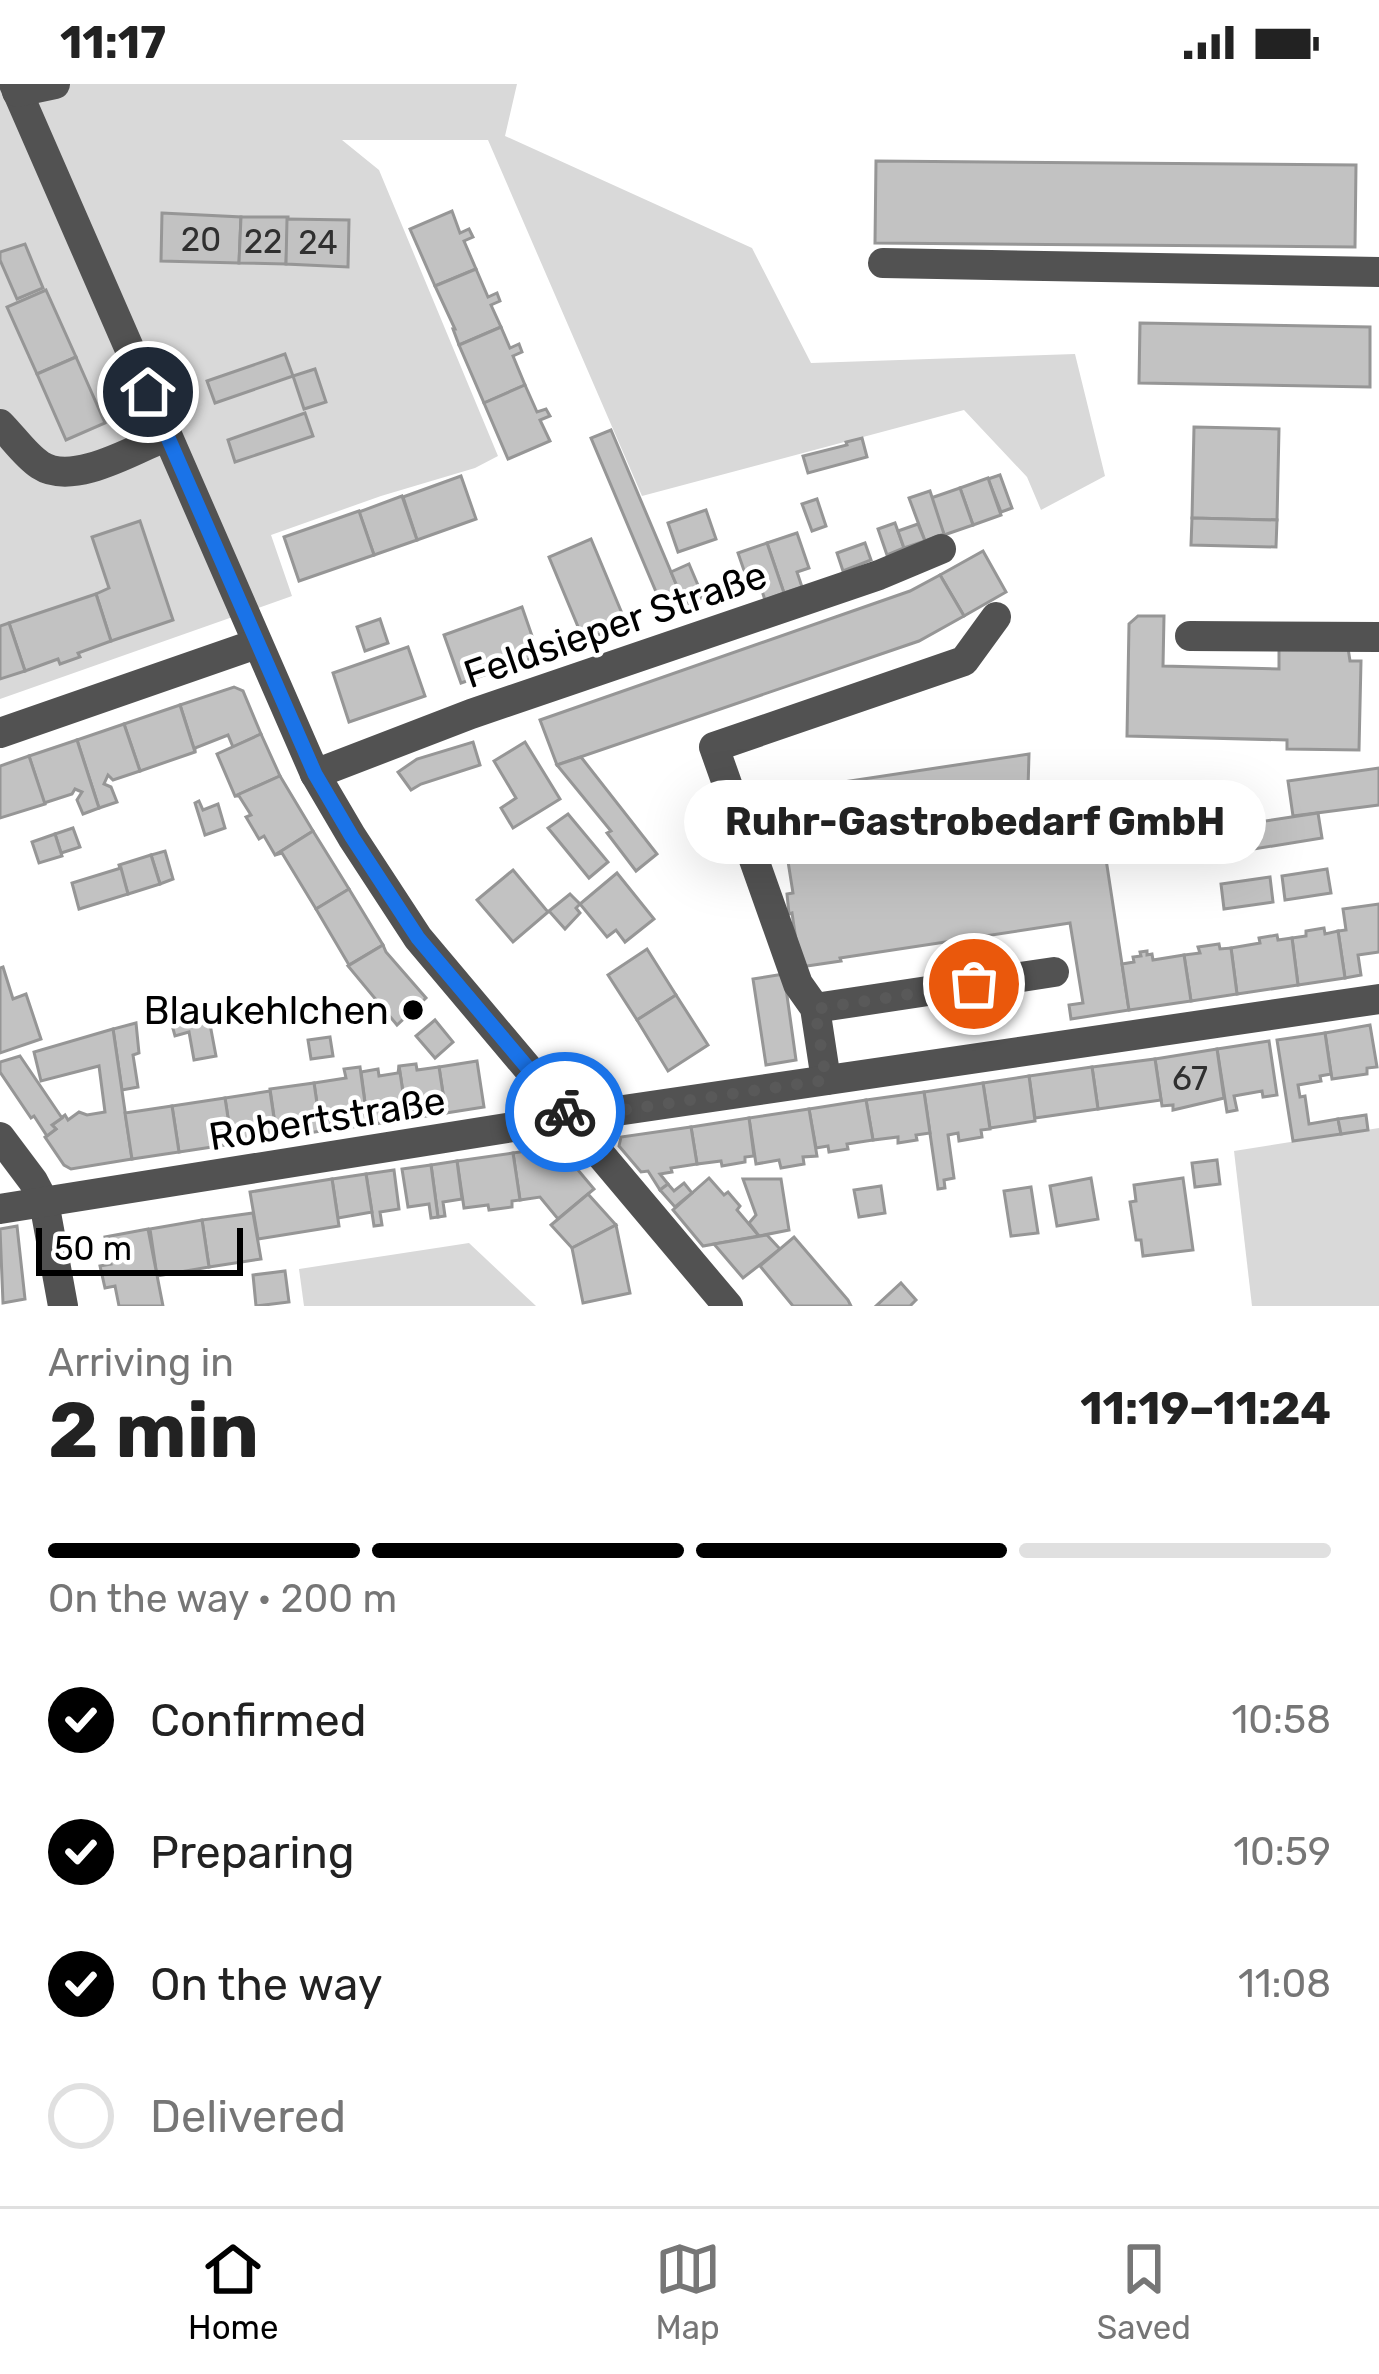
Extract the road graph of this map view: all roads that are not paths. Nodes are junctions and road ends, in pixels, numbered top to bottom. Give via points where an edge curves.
1 (55, 84) edge
2 (16, 88) edge
3 (883, 263) dead end
4 (1379, 272) edge
5 (0, 424) edge
6 (167, 436) junction
7 (941, 549) dead end
8 (996, 617) dead end
9 (1190, 637) dead end
10 (1379, 637) edge
11 (256, 644) junction
12 (0, 733) edge
13 (315, 774) junction
14 (1054, 972) dead end
15 (1379, 999) edge
16 (815, 1009) junction
17 (826, 1080) junction
18 (569, 1118) junction
19 (0, 1137) edge
20 (44, 1202) junction
21 (0, 1208) edge
22 (63, 1306) edge
23 (728, 1306) edge

1 - 2 street
2 - 6 street
3 - 4 street
5 - 6 street via 37,464 62,472
6 - 11 street
7 - 13 street, Feldsieper Straße
8 - 16 street via 964,661 715,747 798,984
9 - 10 street
11 - 12 street
11 - 13 street
13 - 18 street via 418,938
14 - 16 street
15 - 17 street, Robertstraße
16 - 17 street
17 - 18 street, Robertstraße
18 - 20 street, Robertstraße
18 - 23 street
19 - 20 street
20 - 21 street, Robertstraße
20 - 22 street

